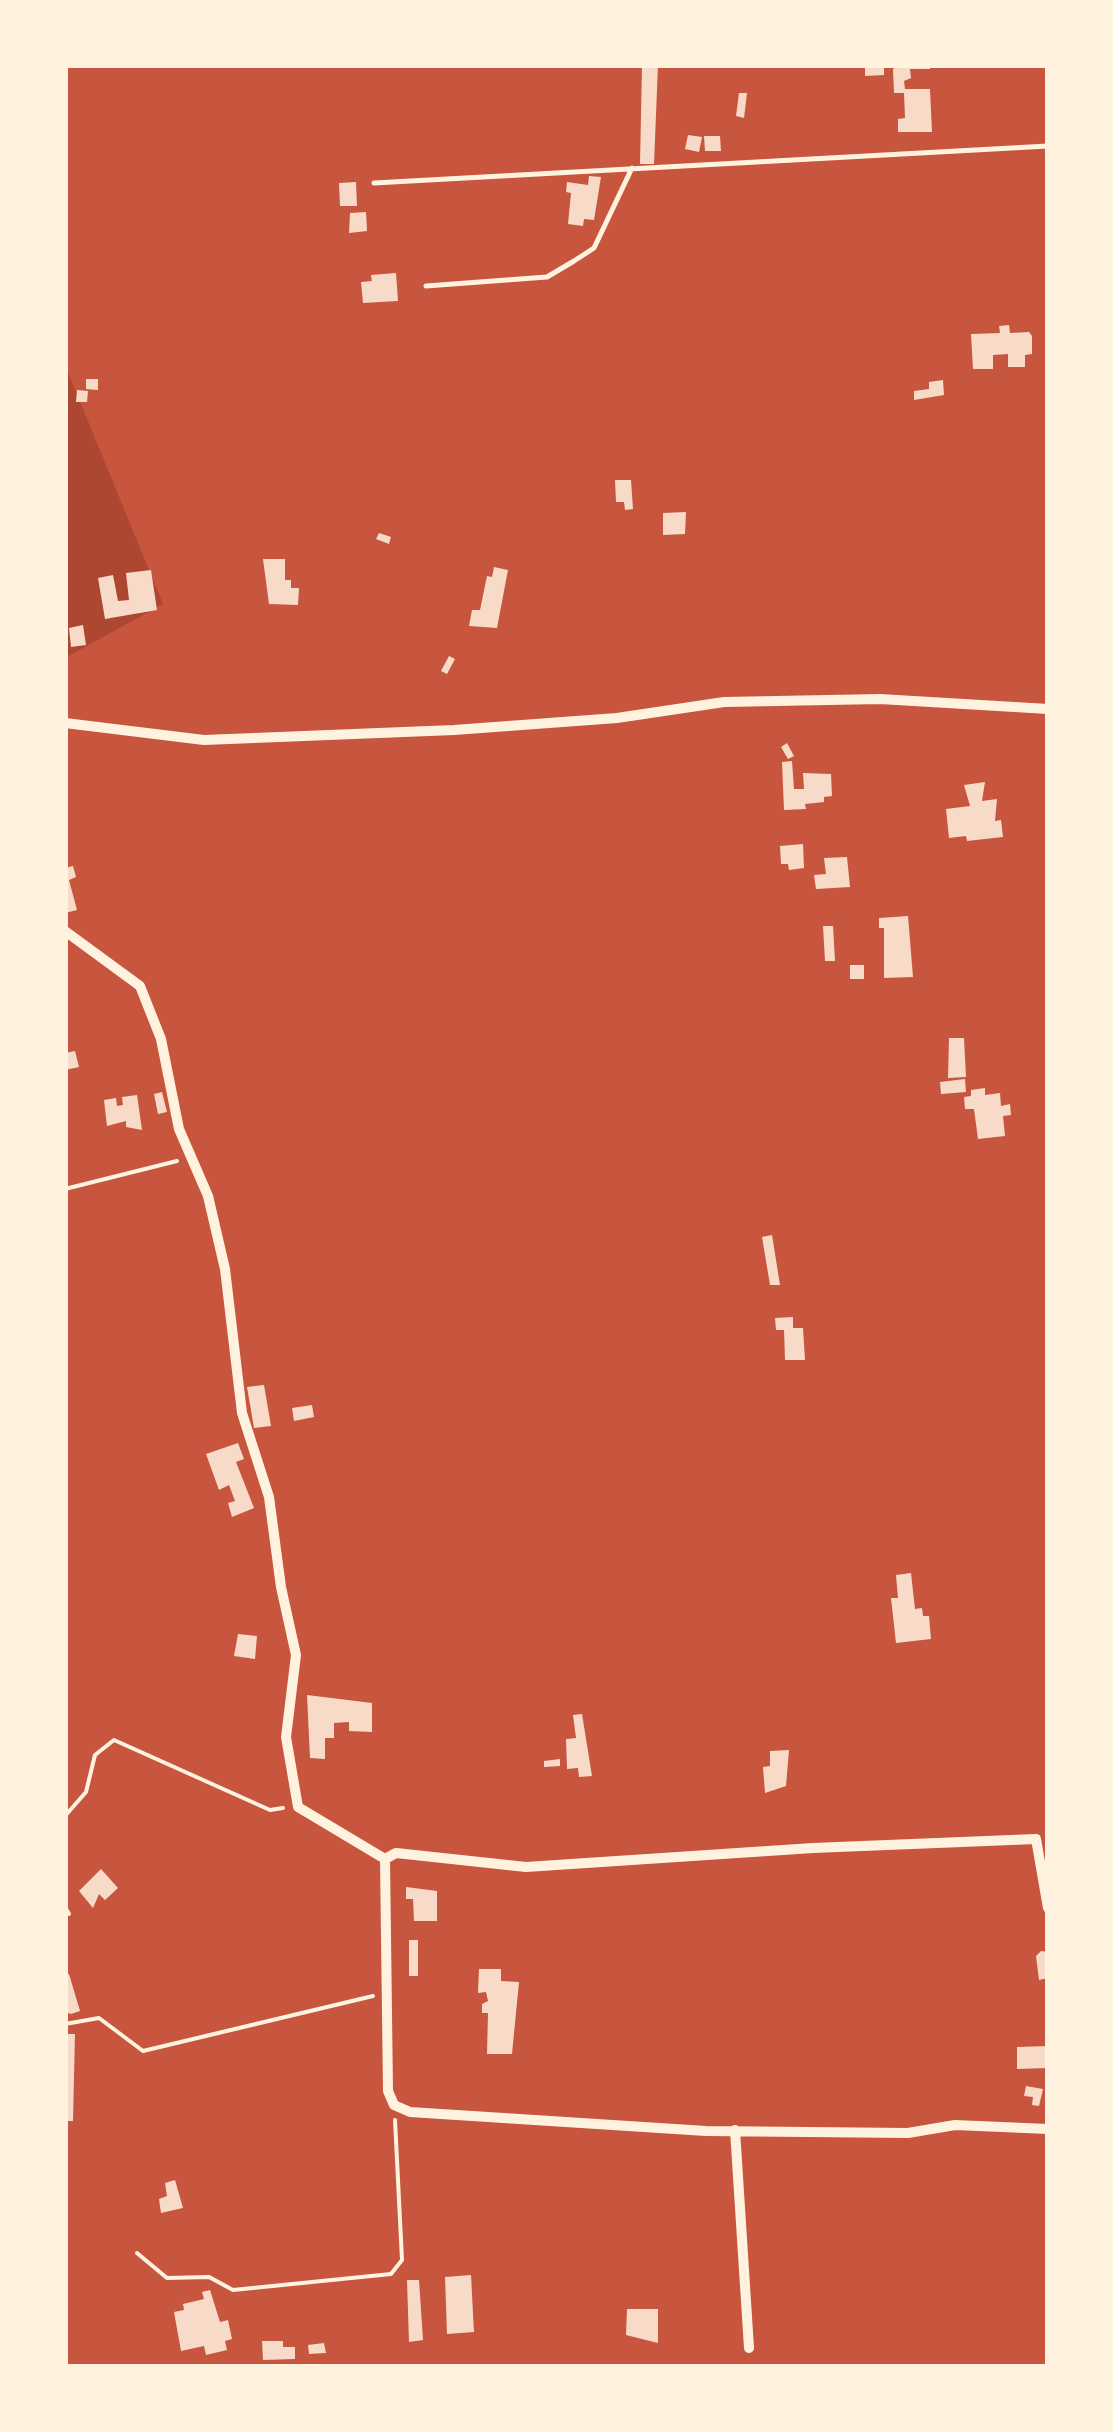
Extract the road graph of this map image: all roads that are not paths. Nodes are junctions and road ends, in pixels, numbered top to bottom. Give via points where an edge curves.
1 (1048, 146) edge
2 (632, 168) junction
3 (374, 184) dead end
4 (426, 286) dead end
5 (1048, 709) edge
6 (65, 723) edge
7 (65, 930) edge
8 (385, 1858) junction
9 (1048, 1908) edge
10 (1048, 2129) edge
11 (735, 2130) junction
12 (748, 2348) dead end

1 - 2 lane
2 - 3 lane
2 - 4 lane via 594,248 548,277
5 - 6 street via 880,699 724,702 472,729 204,740
7 - 8 street via 140,986 161,1039 179,1129 208,1196 226,1269 242,1412 270,1497 296,1655 286,1738 298,1807
8 - 9 street via 396,1852 526,1867 1036,1839
8 - 11 street via 388,2091 394,2105 410,2112
10 - 11 street
11 - 12 street

